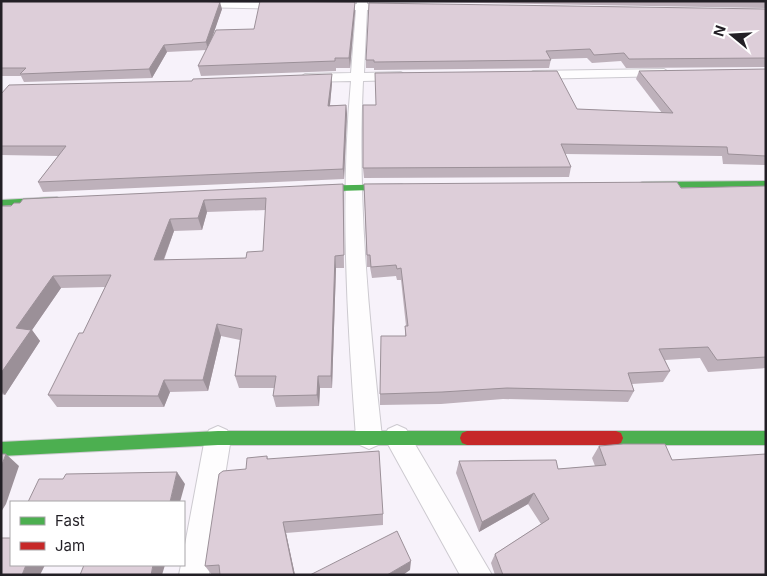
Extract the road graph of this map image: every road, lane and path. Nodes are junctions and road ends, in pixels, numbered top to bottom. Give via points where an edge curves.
1 (182, 4) edge
2 (362, 4) edge
3 (295, 6) edge
4 (314, 6) edge
5 (411, 7) edge
6 (675, 73) edge
7 (516, 75) edge
8 (356, 76) junction
9 (416, 76) edge
10 (297, 78) edge
11 (766, 184) edge
12 (412, 186) edge
13 (628, 186) edge
14 (353, 187) junction
15 (296, 189) edge
16 (69, 200) edge
17 (1, 203) edge
18 (368, 437) junction
19 (398, 437) junction
20 (218, 438) junction
21 (766, 438) edge
22 (1, 449) edge
23 (194, 575) edge
24 (478, 575) edge

1 - 3 street
2 - 4 street
2 - 5 street
2 - 8 street
6 - 7 street
8 - 9 street
8 - 10 street
8 - 14 street
11 - 13 street
12 - 14 street
14 - 15 street
14 - 18 street
16 - 17 street
18 - 19 street
18 - 20 street
19 - 21 street
19 - 24 street
20 - 22 street
20 - 23 street

